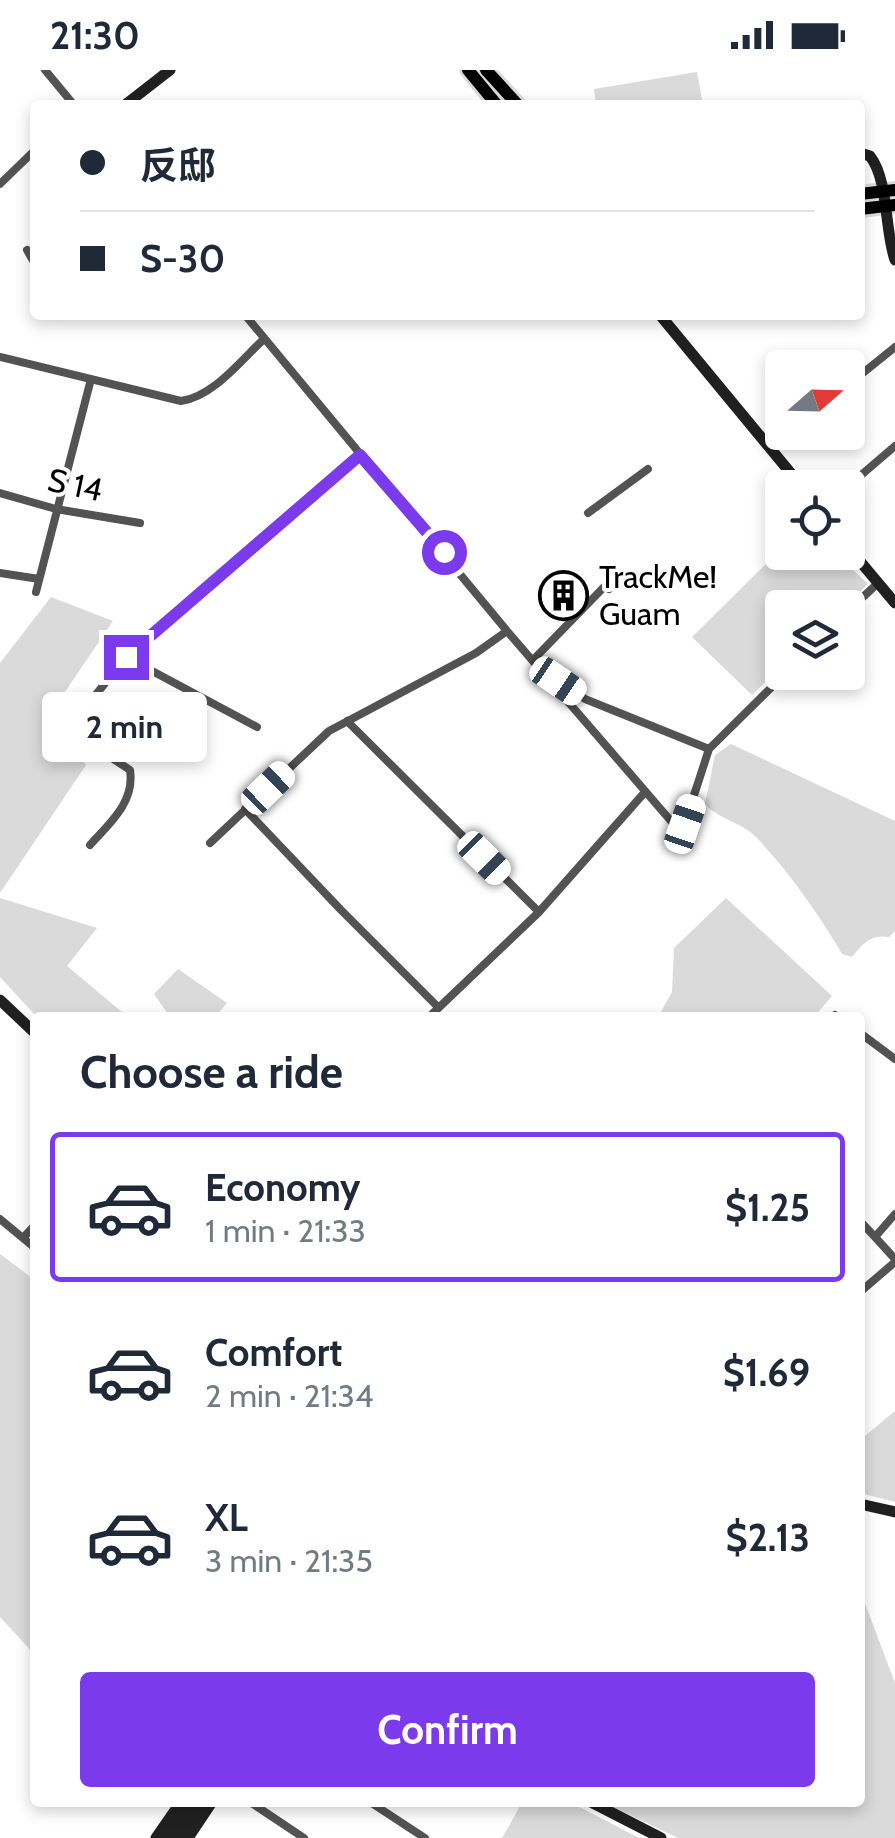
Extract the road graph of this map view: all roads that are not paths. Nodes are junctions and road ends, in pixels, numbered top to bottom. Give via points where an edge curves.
1 (45, 70) edge
2 (170, 70) edge
3 (468, 70) edge
4 (486, 70) edge
5 (70, 100) edge
6 (131, 100) edge
7 (493, 100) edge
8 (513, 100) edge
9 (30, 155) edge
10 (865, 155) edge
11 (0, 184) edge
12 (889, 198) edge
13 (865, 207) edge
14 (27, 250) dead end
15 (30, 255) edge
16 (895, 260) edge
17 (249, 320) edge
18 (664, 320) edge
19 (264, 339) junction
20 (895, 347) edge
21 (0, 357) edge
22 (865, 371) edge
23 (91, 380) junction
24 (765, 441) edge
25 (895, 446) edge
26 (772, 450) edge
27 (360, 455) junction
28 (648, 469) dead end
29 (789, 470) edge
30 (865, 472) edge
31 (0, 493) edge
32 (56, 509) junction
33 (588, 513) dead end
34 (140, 523) dead end
35 (865, 569) edge
36 (0, 573) edge
37 (40, 579) junction
38 (877, 584) junction
39 (609, 590) dead end
40 (36, 592) dead end
41 (865, 595) edge
42 (895, 603) edge
43 (507, 632) junction
44 (126, 657) junction
45 (533, 660) junction
46 (769, 690) edge
47 (347, 721) junction
48 (257, 727) dead end
49 (709, 750) junction
50 (645, 792) junction
51 (245, 809) junction
52 (210, 843) dead end
53 (90, 844) dead end
54 (539, 912) junction
55 (0, 1000) edge
56 (438, 1006) junction
57 (433, 1012) edge
58 (30, 1028) edge
59 (865, 1037) edge
60 (895, 1059) edge
61 (895, 1214) edge
62 (0, 1220) edge
63 (865, 1226) edge
64 (30, 1230) edge
65 (875, 1237) junction
66 (23, 1238) junction
67 (30, 1244) edge
68 (895, 1261) edge
69 (865, 1288) edge
70 (865, 1505) edge
71 (895, 1512) edge
72 (177, 1807) edge
73 (189, 1807) edge
74 (199, 1807) edge
75 (209, 1807) edge
76 (258, 1807) edge
77 (378, 1807) edge
78 (601, 1807) edge
79 (156, 1838) edge
80 (167, 1838) edge
81 (177, 1838) edge
82 (188, 1838) edge
83 (304, 1838) edge
84 (424, 1838) edge
85 (661, 1838) edge

1 - 5 street
2 - 6 street
3 - 7 main road
4 - 8 main road
9 - 11 street
10 - 12 street via 876,164
12 - 13 main road
12 - 16 street
14 - 15 street
17 - 19 street
18 - 24 street
19 - 23 street via 194,399
19 - 27 street
20 - 22 street
21 - 23 street
23 - 32 street
25 - 30 street
26 - 29 street
27 - 43 street
27 - 44 street
28 - 33 street
31 - 32 street, S 14
32 - 34 street, S 14
32 - 37 street
35 - 38 street
36 - 37 street
37 - 40 street
38 - 41 street
38 - 42 street
39 - 45 street
43 - 45 street
43 - 47 street
44 - 48 street
44 - 53 street via 78,726 83,740 130,770 132,784 122,811
45 - 49 street via 585,700
45 - 50 street
46 - 49 street
47 - 51 street
47 - 54 street
49 - 50 street via 685,824 677,828
50 - 54 street
51 - 52 street
51 - 56 street
54 - 56 street
55 - 58 street
56 - 57 street
59 - 60 street
61 - 65 street
62 - 66 street
63 - 65 street
64 - 66 street
65 - 68 street
66 - 67 street
68 - 69 street
70 - 71 street
72 - 79 street
73 - 80 street
74 - 81 street
75 - 82 street
76 - 83 street
77 - 84 street
78 - 85 street

